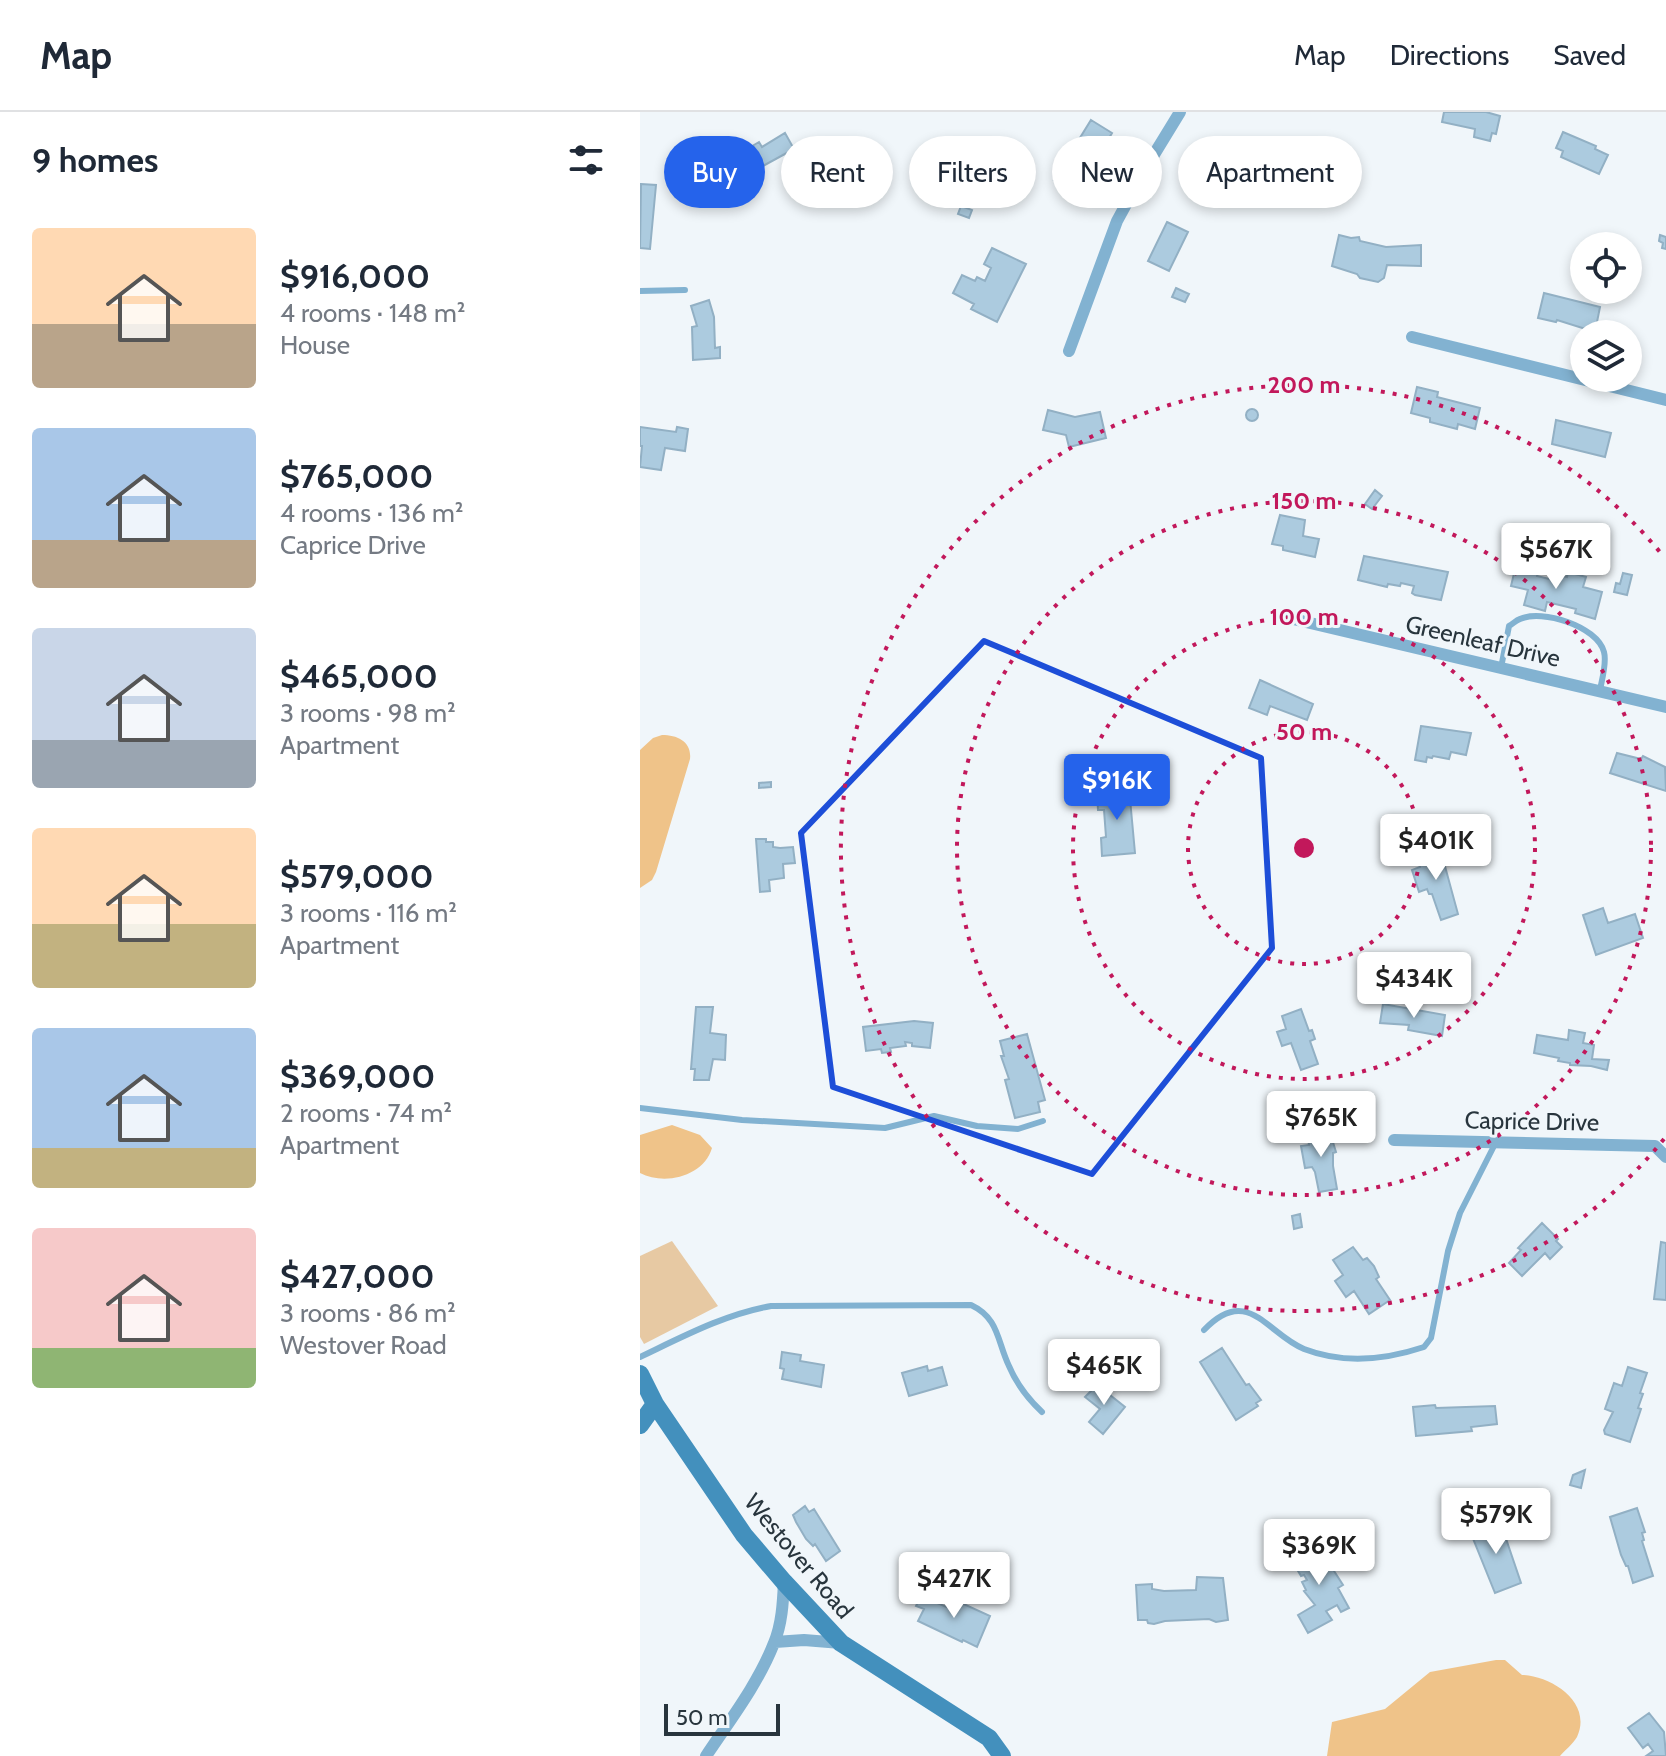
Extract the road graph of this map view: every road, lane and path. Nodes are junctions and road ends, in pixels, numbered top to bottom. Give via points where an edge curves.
1 (1180, 112) edge
2 (685, 290) dead end
3 (640, 291) edge
4 (1412, 337) dead end
5 (1069, 351) dead end
6 (1666, 400) edge
7 (1289, 618) dead end
8 (1501, 668) junction
9 (1600, 692) junction
10 (1666, 707) edge
11 (640, 1108) edge
12 (1043, 1121) dead end
13 (1394, 1140) dead end
14 (1496, 1142) junction
15 (1666, 1157) edge
16 (1204, 1330) dead end
17 (640, 1357) edge
18 (640, 1374) edge
19 (655, 1404) junction
20 (1042, 1412) dead end
21 (640, 1425) edge
22 (784, 1582) junction
23 (775, 1642) junction
24 (841, 1643) junction
25 (706, 1756) edge
26 (1002, 1756) edge

1 - 5 street via 1117,221
2 - 3 lane
4 - 6 street
7 - 8 street, Greenleaf Drive
8 - 9 street, Greenleaf Drive
8 - 9 lane via 1509,626 1521,617 1559,619 1594,635 1605,653
9 - 10 street, Greenleaf Drive
11 - 12 lane via 885,1128 934,1116 1018,1129
13 - 14 street, Caprice Drive
14 - 15 street, Caprice Drive via 1655,1146
14 - 16 lane via 1460,1213 1431,1338 1424,1347 1371,1359 1340,1358 1302,1348 1259,1316 1246,1313 1218,1316
17 - 20 lane via 721,1320 771,1306 971,1305 985,1311 1025,1396
18 - 19 street, Westover Road
19 - 21 street
19 - 22 street, Westover Road via 744,1535
22 - 23 street
22 - 24 street, Westover Road
23 - 24 street
23 - 25 street
24 - 26 street, Westover Road via 989,1738

